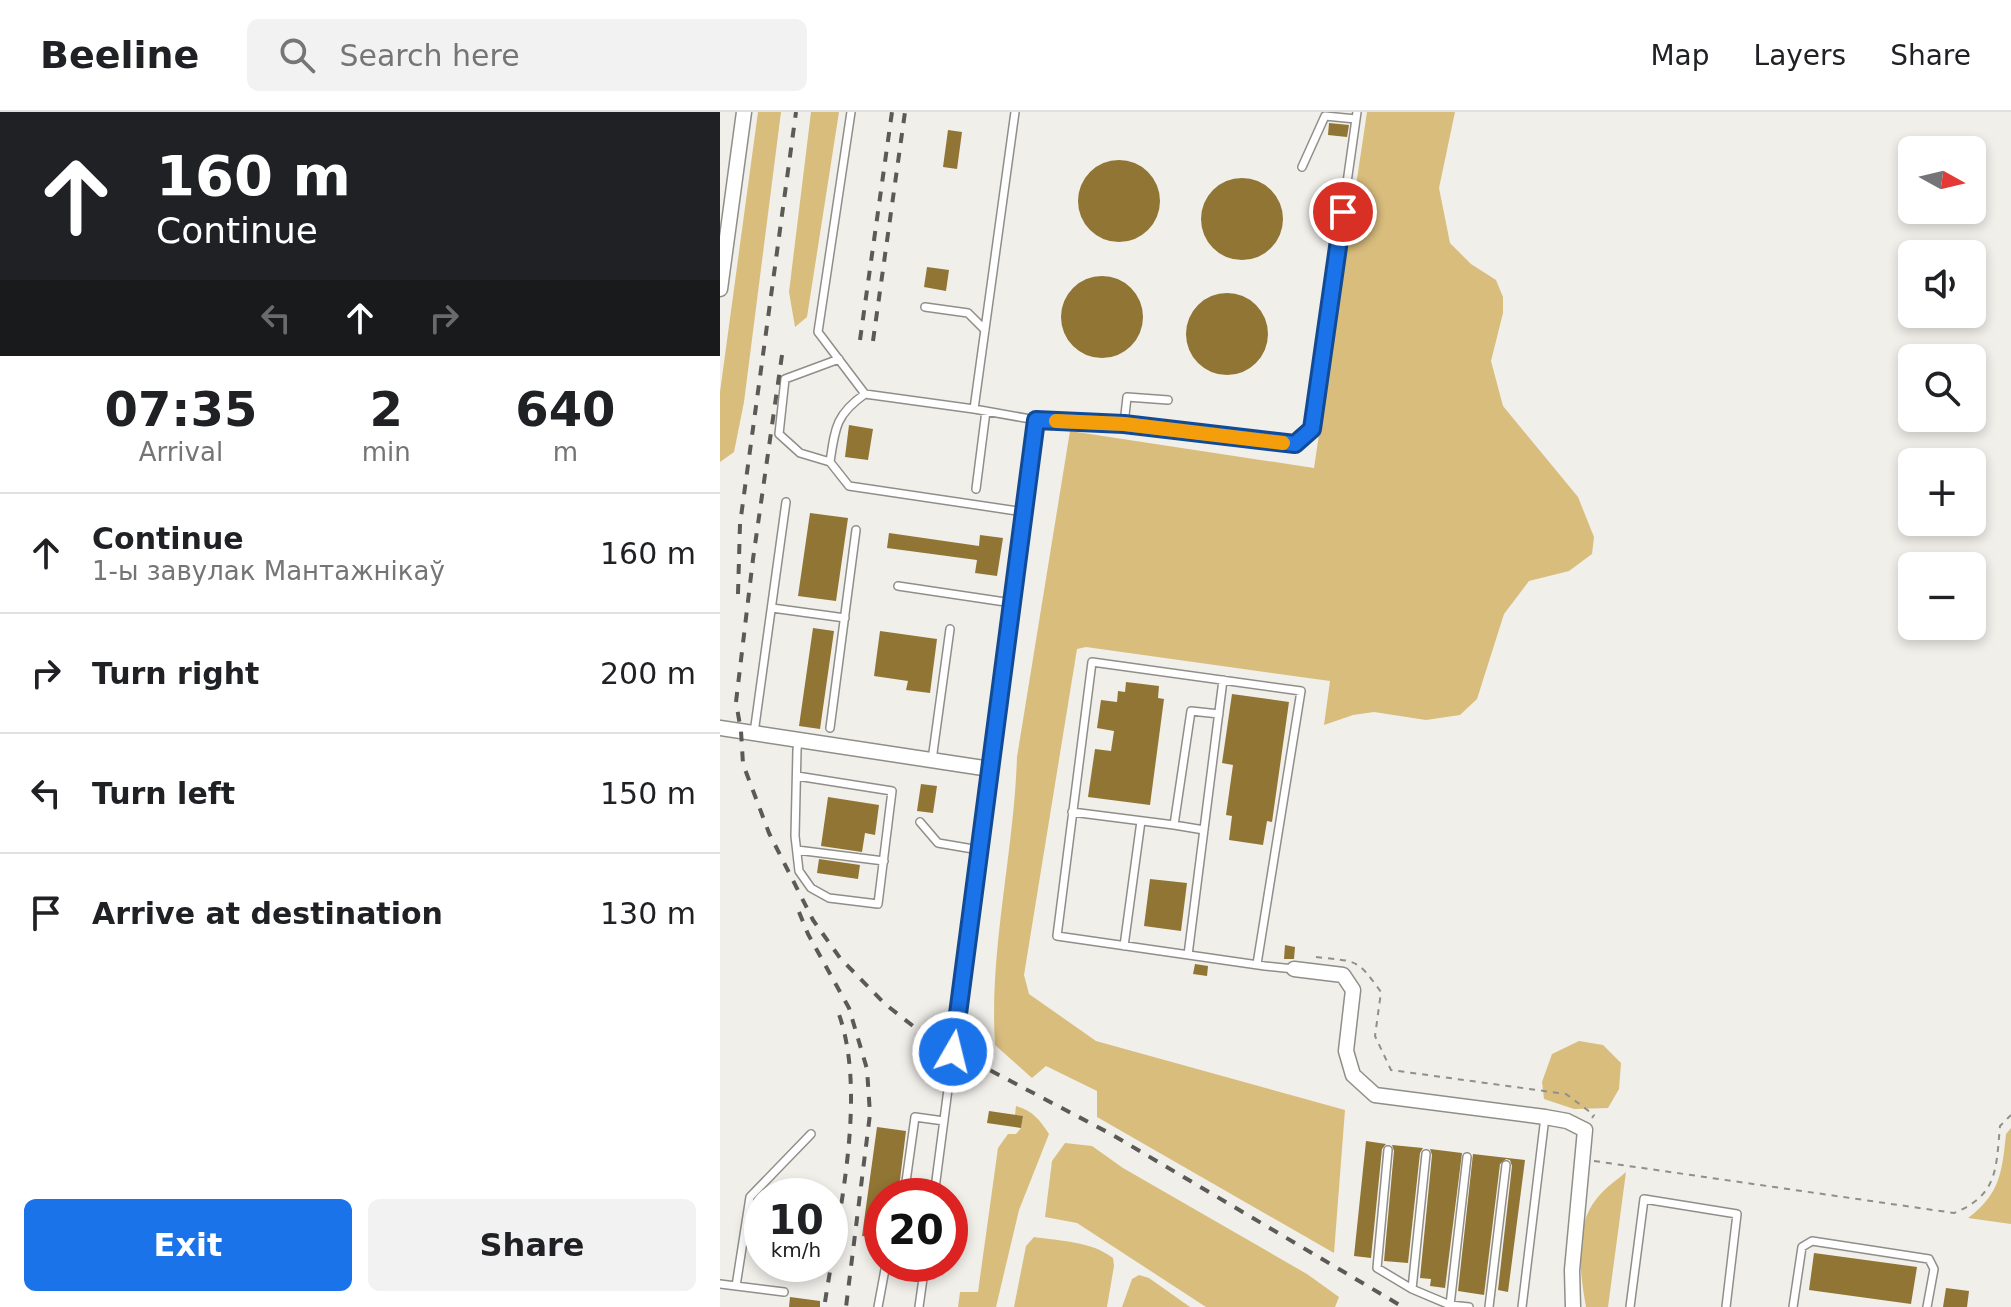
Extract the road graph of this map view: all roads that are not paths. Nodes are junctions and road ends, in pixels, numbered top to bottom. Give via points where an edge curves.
1 (744, 112) edge
2 (851, 112) edge
3 (1015, 112) edge
4 (1356, 116) edge
5 (1302, 167) dead end
6 (720, 289) edge
7 (925, 307) dead end
8 (985, 330) junction
9 (839, 359) junction
10 (865, 394) junction
11 (1168, 400) dead end
12 (974, 409) junction
13 (986, 411) junction
14 (1036, 420) junction
15 (1124, 424) junction
16 (830, 462) junction
17 (976, 489) dead end
18 (786, 502) dead end
19 (1024, 512) junction
20 (856, 530) dead end
21 (898, 586) dead end
22 (1012, 603) junction
23 (772, 608) junction
24 (845, 618) junction
25 (950, 629) dead end
26 (1223, 680) junction
27 (1219, 714) junction
28 (720, 728) edge
29 (830, 728) dead end
30 (754, 733) junction
31 (798, 740) junction
32 (932, 760) junction
33 (990, 769) junction
34 (797, 776) junction
35 (1072, 812) junction
36 (1141, 821) junction
37 (920, 822) dead end
38 (1174, 825) junction
39 (1204, 830) junction
40 (797, 850) junction
41 (979, 850) junction
42 (884, 861) junction
43 (1124, 946) junction
44 (1188, 955) junction
45 (1257, 964) junction
46 (1294, 969) joint
47 (1545, 1117) junction
48 (944, 1121) junction
49 (811, 1134) dead end
50 (1388, 1150) dead end
51 (1426, 1154) dead end
52 (1467, 1157) dead end
53 (1506, 1165) dead end
54 (907, 1178) edge
55 (936, 1178) edge
56 (881, 1282) edge
57 (922, 1282) edge
58 (720, 1284) edge
59 (736, 1286) junction
60 (1412, 1289) junction
61 (784, 1292) dead end
62 (1450, 1305) junction
63 (878, 1307) edge
64 (919, 1307) edge
65 (1469, 1307) edge
66 (1489, 1307) edge
67 (1522, 1307) edge
68 (1573, 1307) edge
69 (1630, 1307) edge
70 (1726, 1307) edge
71 (1793, 1307) edge
72 (1927, 1307) edge

1 - 6 street
2 - 9 lane via 818,332
3 - 8 lane
4 - 5 lane via 1325,116
4 - 15 lane via 1312,429 1295,444
7 - 8 lane via 968,313
8 - 12 lane
9 - 10 lane
9 - 16 lane via 785,379 779,434 800,453
10 - 12 lane
10 - 16 lane via 847,407 835,427
11 - 15 lane via 1127,397
12 - 13 lane
13 - 14 lane
13 - 17 lane
14 - 15 lane
14 - 19 street
16 - 19 lane via 849,486
18 - 23 lane
19 - 22 street
20 - 24 lane
21 - 22 lane
22 - 33 street
23 - 24 lane
23 - 30 lane
24 - 29 lane
25 - 32 lane
26 - 27 lane
26 - 35 lane via 1092,662
26 - 45 lane via 1301,691
27 - 38 lane via 1191,711
27 - 39 lane
28 - 30 street
30 - 31 street
31 - 32 street
31 - 34 lane
32 - 33 street
33 - 41 lane
34 - 40 lane
34 - 42 lane via 892,791
35 - 36 lane
35 - 43 lane via 1057,936
36 - 38 lane
36 - 43 lane
37 - 41 lane via 938,843
38 - 39 lane
39 - 44 lane
40 - 42 lane
40 - 42 lane via 799,871 811,888 841,900 878,904
41 - 48 lane
43 - 44 lane
44 - 45 lane
45 - 46 lane
46 - 47 street via 1343,975 1353,990 1346,1051 1353,1075 1375,1095
47 - 67 lane
47 - 68 street via 1585,1130
48 - 54 lane via 915,1117
48 - 55 lane
49 - 59 lane via 750,1197
50 - 60 lane via 1377,1268
51 - 60 lane
52 - 62 lane
53 - 66 lane
56 - 63 lane
57 - 64 lane
58 - 59 lane
59 - 61 lane
60 - 62 lane
62 - 65 lane
69 - 70 lane via 1644,1199 1737,1214
71 - 72 lane via 1802,1247 1812,1241 1929,1259 1934,1269

